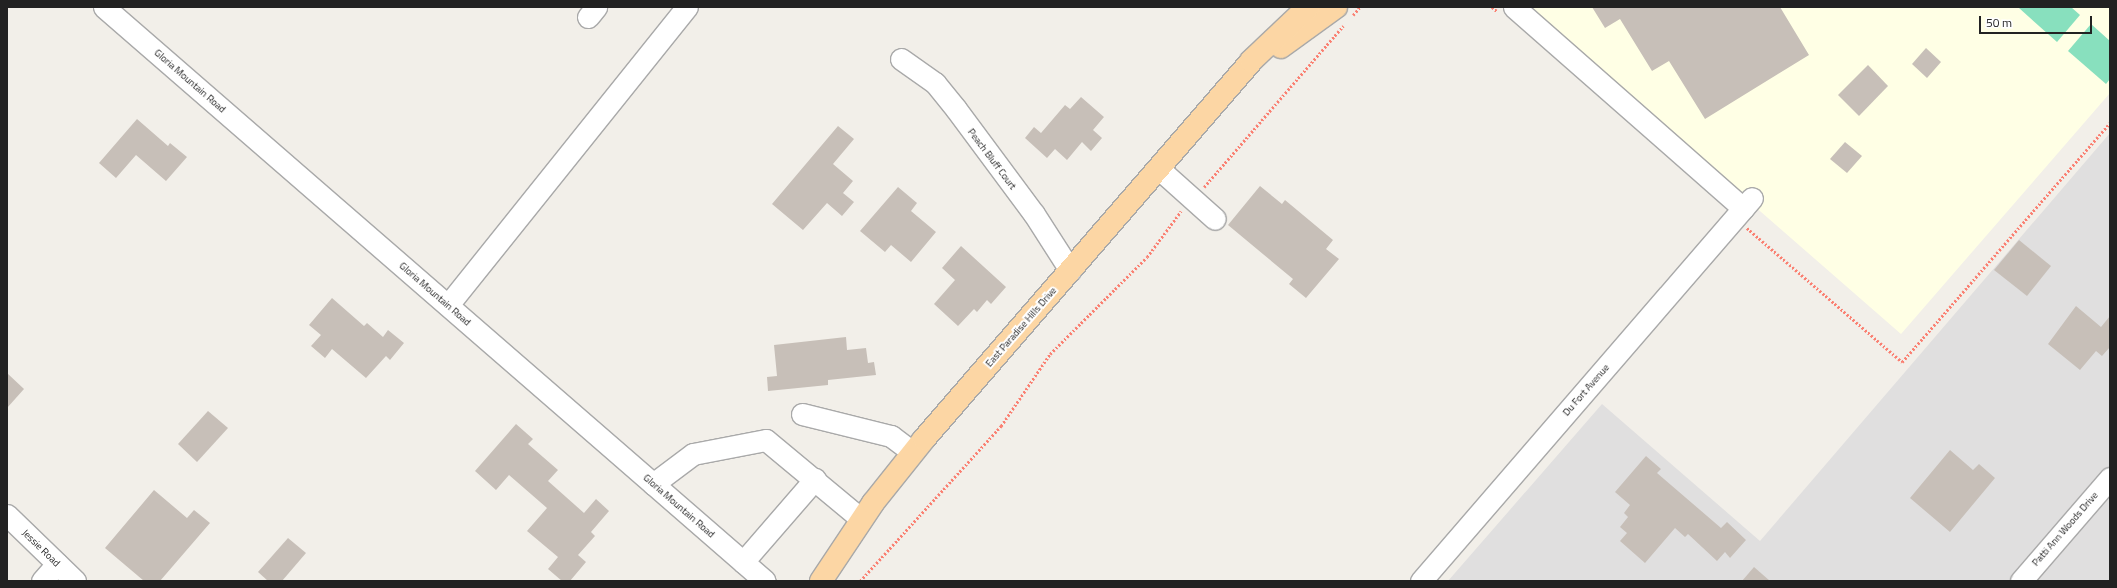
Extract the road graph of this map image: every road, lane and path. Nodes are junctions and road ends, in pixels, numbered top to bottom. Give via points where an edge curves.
1 (104, 7) edge
2 (687, 7) edge
3 (1308, 7) edge
4 (1360, 7) edge
5 (1492, 7) edge
6 (1506, 10) edge
7 (1343, 17) edge
8 (901, 59) dead end
9 (1233, 82) junction
10 (2110, 123) edge
11 (1158, 168) junction
12 (1192, 199) junction
13 (1743, 208) junction
14 (1216, 219) dead end
15 (1070, 270) junction
16 (448, 305) junction
17 (802, 414) dead end
18 (912, 452) junction
19 (2110, 478) edge
20 (815, 480) junction
21 (653, 484) junction
22 (7, 516) edge
23 (862, 519) junction
24 (743, 562) junction
25 (57, 564) junction
26 (42, 581) edge
27 (75, 581) edge
28 (765, 581) edge
29 (821, 581) edge
30 (860, 581) edge
31 (1421, 581) edge
32 (2021, 581) edge

1 - 16 street, Gloria Mountain Road
2 - 16 street
3 - 9 main road, East Paradise Hills Drive
4 - 7 path
5 - 6 path
6 - 13 street
7 - 9 main road, East Paradise Hills Drive
7 - 12 path
8 - 15 street, Peach Bluff Court via 934,83 956,109 1034,214
9 - 11 main road, East Paradise Hills Drive
10 - 13 path via 1902,362
11 - 12 street
11 - 15 main road, East Paradise Hills Drive
12 - 14 street
12 - 30 path via 1172,219 1147,257 1050,354 1001,426
13 - 31 street, Du Fort Avenue
15 - 18 main road, East Paradise Hills Drive
16 - 21 street, Gloria Mountain Road
17 - 18 street via 891,436
18 - 23 main road, East Paradise Hills Drive
19 - 32 street, Patti Ann Woods Drive
20 - 21 street via 771,442 759,439 693,454
20 - 23 street
20 - 24 street
21 - 24 street, Gloria Mountain Road
22 - 25 street, Jessie Road
23 - 29 main road, East Paradise Hills Drive
24 - 28 street, Gloria Mountain Road
25 - 26 street
25 - 27 street, Jessie Road

